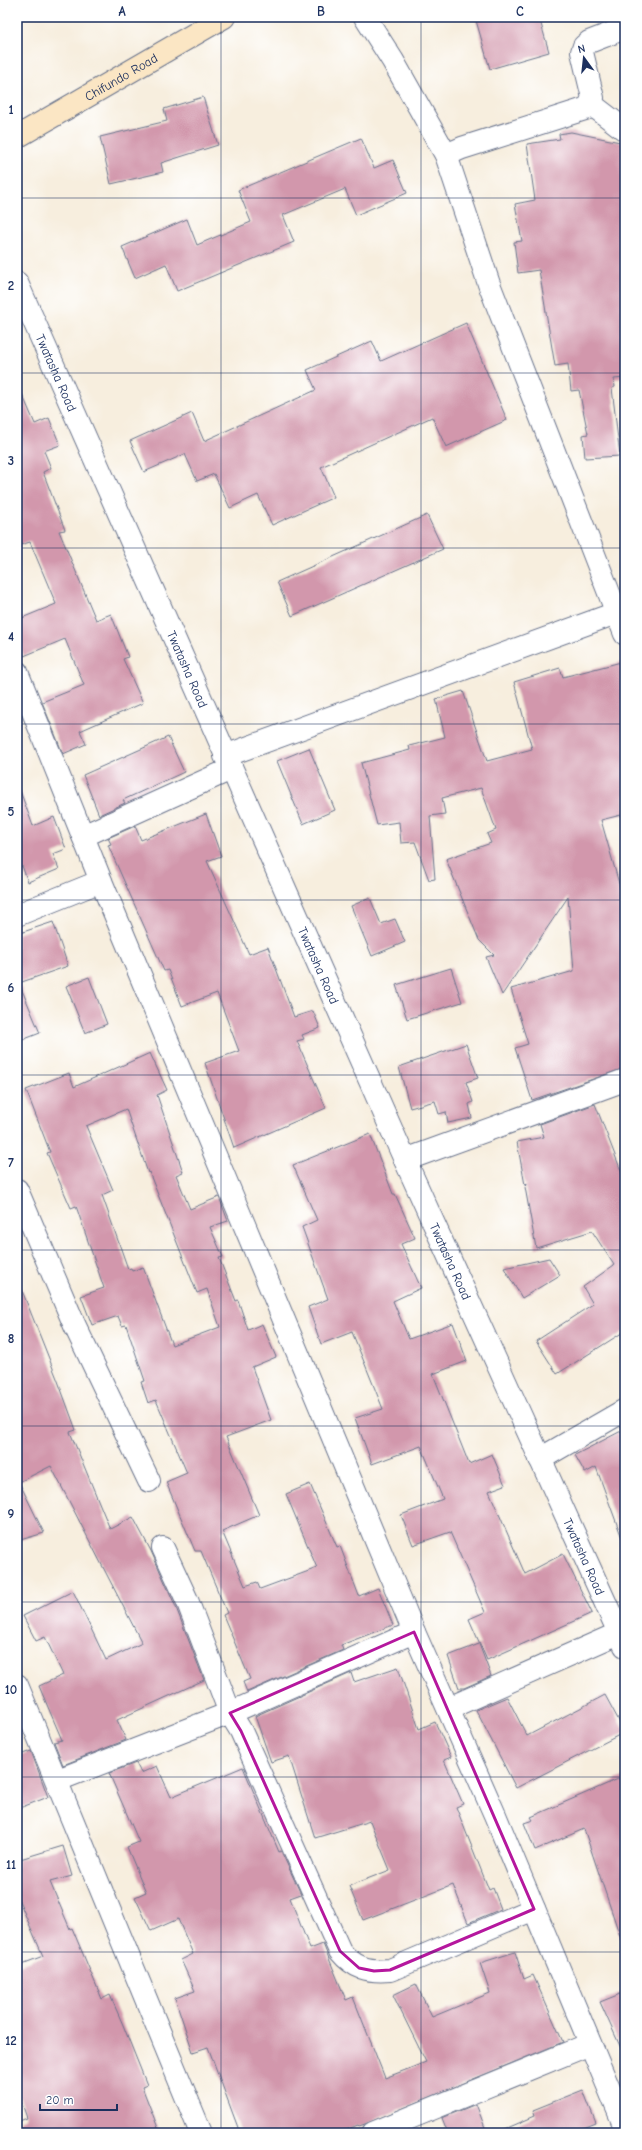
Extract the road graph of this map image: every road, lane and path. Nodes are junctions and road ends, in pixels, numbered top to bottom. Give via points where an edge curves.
1 (224, 17) edge
2 (365, 17) edge
3 (625, 28) edge
4 (592, 104) junction
5 (625, 130) edge
6 (17, 137) edge
7 (446, 155) junction
8 (17, 283) edge
9 (616, 613) junction
10 (625, 634) edge
11 (17, 672) edge
12 (228, 762) junction
13 (83, 836) junction
14 (101, 881) junction
15 (17, 915) edge
16 (625, 1080) edge
17 (404, 1160) junction
18 (17, 1190) edge
19 (625, 1410) edge
20 (540, 1459) junction
21 (149, 1481) dead end
22 (163, 1548) dead end
23 (414, 1632) junction
24 (622, 1640) edge
25 (17, 1685) edge
26 (449, 1708) junction
27 (230, 1713) junction
28 (58, 1780) junction
29 (534, 1909) junction
30 (590, 2044) junction
31 (412, 2125) edge
32 (625, 2127) edge
33 (201, 2133) edge
34 (373, 2133) edge

1 - 6 street, Chifundo Road
2 - 7 street
3 - 4 street via 584,46 582,52 593,98
4 - 5 street
4 - 7 street via 588,108
7 - 9 street via 489,284
8 - 12 street, Twatasha Road
9 - 10 street
9 - 12 street
11 - 13 street
12 - 13 street
12 - 17 street, Twatasha Road
13 - 14 street
14 - 15 street
14 - 23 street
16 - 17 street
17 - 20 street, Twatasha Road
18 - 21 street via 75,1326
19 - 20 street
20 - 24 street, Twatasha Road
22 - 27 street
23 - 26 street
23 - 27 street
24 - 26 street
25 - 28 street
26 - 29 street
27 - 28 street
27 - 29 street via 241,1731 340,1950 359,1968 374,1971 390,1970
28 - 33 street
29 - 30 street
30 - 31 street
30 - 32 street
31 - 34 street

